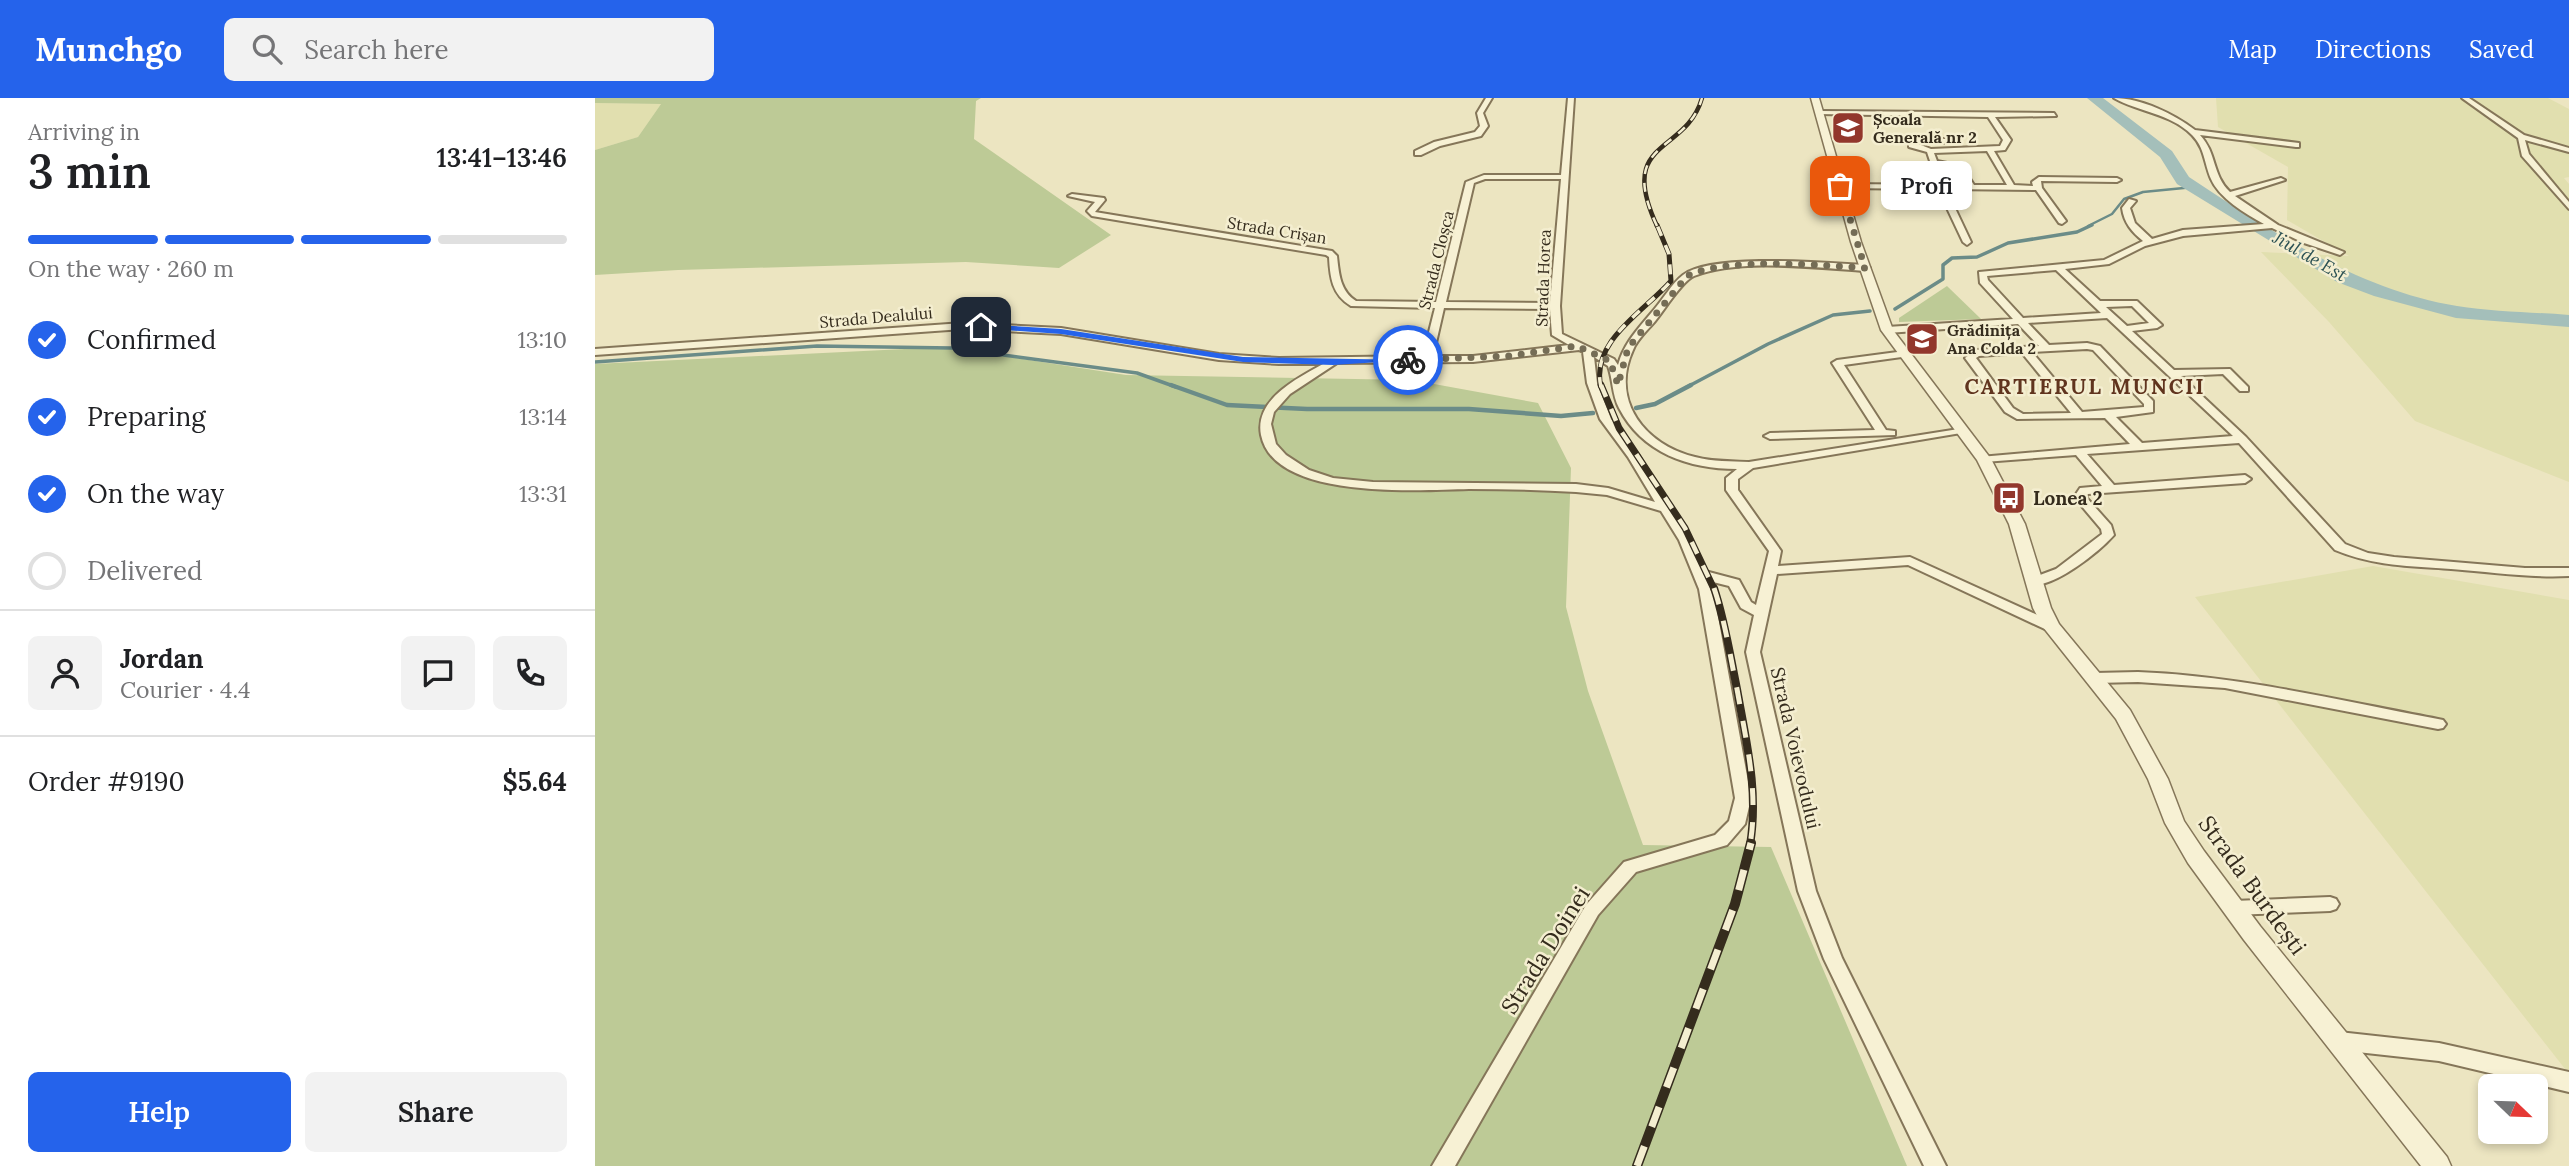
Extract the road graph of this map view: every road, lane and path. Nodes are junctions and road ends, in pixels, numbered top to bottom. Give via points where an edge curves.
1 (1489, 98) edge
2 (1570, 98) edge
3 (1815, 98) edge
4 (2117, 98) edge
5 (2465, 98) edge
6 (1882, 106) dead end
7 (1820, 113) junction
8 (1886, 114) junction
9 (1991, 115) junction
10 (2054, 115) dead end
11 (2193, 132) junction
12 (2521, 137) junction
13 (2007, 141) junction
14 (2296, 145) dead end
15 (2569, 150) edge
16 (1930, 151) junction
17 (1991, 151) junction
18 (1418, 153) dead end
19 (1564, 177) junction
20 (2117, 180) dead end
21 (2281, 180) dead end
22 (1840, 186) junction
23 (1941, 188) junction
24 (1972, 188) junction
25 (2012, 188) junction
26 (2038, 188) junction
27 (2230, 195) junction
28 (1072, 196) dead end
29 (2132, 201) dead end
30 (2569, 207) edge
31 (2062, 221) dead end
32 (2271, 226) junction
33 (2149, 241) junction
34 (1967, 242) dead end
35 (2340, 252) dead end
36 (1865, 268) junction
37 (2059, 268) junction
38 (2099, 304) junction
39 (1440, 305) junction
40 (1555, 306) junction
41 (2111, 315) junction
42 (2023, 321) junction
43 (2125, 329) junction
44 (1887, 330) junction
45 (2045, 347) junction
46 (1583, 348) junction
47 (2024, 349) junction
48 (595, 352) edge
49 (1905, 355) junction
50 (1427, 360) junction
51 (1333, 363) junction
52 (2174, 373) junction
53 (1618, 385) junction
54 (2244, 389) dead end
55 (2108, 415) junction
56 (2080, 417) junction
57 (1961, 430) junction
58 (1946, 432) junction
59 (1883, 434) junction
60 (1770, 436) dead end
61 (2242, 439) junction
62 (2139, 447) junction
63 (2079, 452) junction
64 (1984, 459) junction
65 (1749, 465) junction
66 (2245, 479) dead end
67 (2111, 489) junction
68 (1666, 509) junction
69 (1772, 570) junction
70 (2569, 572) edge
71 (1700, 573) junction
72 (2034, 582) junction
73 (1762, 612) junction
74 (2052, 627) junction
75 (2095, 678) junction
76 (2438, 724) dead end
77 (2330, 904) dead end
78 (2234, 908) junction
79 (2339, 1041) junction
80 (2569, 1082) edge
81 (1443, 1166) edge
82 (1935, 1166) edge
83 (2438, 1166) edge

1 - 18 street via 1480,113 1484,126 1478,134
2 - 19 street, Strada Horea
3 - 7 street, Strada Burdești
4 - 11 street
5 - 12 street
6 - 8 street
7 - 8 street
7 - 22 street, Strada Burdești
8 - 9 street
9 - 10 street
9 - 13 street
11 - 14 street
11 - 27 street via 2208,151 2215,181
12 - 15 street
12 - 30 street via 2525,154
13 - 16 street via 1913,141 1912,145
13 - 17 street
16 - 17 street
16 - 24 street via 1934,162 1959,168
17 - 25 street
19 - 39 street, Strada Cloșca via 1484,177 1470,182
19 - 40 street, Strada Horea
20 - 26 street via 2039,179
21 - 27 street
22 - 23 street
22 - 36 street, Strada Burdești
23 - 24 street
23 - 34 street
24 - 25 street
25 - 26 street
26 - 31 street
27 - 32 street
28 - 39 street, Strada Crișan via 1101,201 1092,214 1329,253 1338,287 1354,304
29 - 33 street via 2126,208 2127,218
32 - 33 street via 2196,231
32 - 35 street
33 - 37 street via 2106,262
36 - 44 street, Strada Burdești
36 - 53 street via 1732,265 1699,270 1687,276 1628,348
37 - 38 street
37 - 42 street via 1982,274 1983,281
38 - 41 street
38 - 43 street via 2134,303 2157,325
39 - 40 street, Strada Crișan
39 - 50 street, Strada Cloșca
40 - 46 street, Strada Horea via 1557,335
41 - 42 street
41 - 43 street
42 - 44 street
42 - 45 street
43 - 52 street
44 - 49 street, Strada Burdești
45 - 47 street
45 - 55 street via 2087,346 2099,351 2151,407 2144,412
46 - 50 street, Strada Dealului
46 - 53 street, Strada Horea via 1610,361
46 - 68 street, Strada Doinei via 1606,419
47 - 56 street
47 - 56 street via 1976,354 1970,360 2014,415
48 - 51 street, Strada Dealului via 963,326 1061,331 1243,359
49 - 57 street, Strada Burdești
49 - 59 street via 1837,363
50 - 51 street, Strada Dealului
51 - 68 street via 1271,407 1266,433 1270,444 1296,468 1323,479 1367,486 1576,488
52 - 54 street via 2226,371
52 - 61 street
53 - 65 street, Strada Horea via 1624,407 1655,446 1684,460
55 - 56 street
55 - 62 street
57 - 58 street
57 - 64 street, Strada Burdești
58 - 59 street
58 - 65 street
59 - 60 street
61 - 62 street
61 - 70 street via 2323,529 2349,551 2414,562
62 - 63 street
63 - 64 street
63 - 67 street
64 - 72 street, Strada Burdești via 2017,524
65 - 69 street, Strada Voievodului via 1732,478 1733,490 1775,551
66 - 67 street
67 - 72 street via 2084,491 2080,497 2108,535 2061,572
68 - 71 street, Strada Doinei
69 - 73 street, Strada Voievodului
69 - 74 street via 1910,561
71 - 73 street via 1734,583 1746,606
71 - 81 street, Strada Doinei via 1743,799 1737,824 1721,840 1630,867 1592,910
72 - 74 street, Strada Burdești
73 - 82 street, Strada Voievodului via 1753,652 1807,891 1833,959
74 - 75 street, Strada Burdești
75 - 76 street via 2151,676 2253,688
75 - 78 street, Strada Burdești via 2130,727 2175,823
77 - 78 street
78 - 79 street, Strada Burdești
79 - 80 street via 2439,1052
79 - 83 street, Strada Burdești

